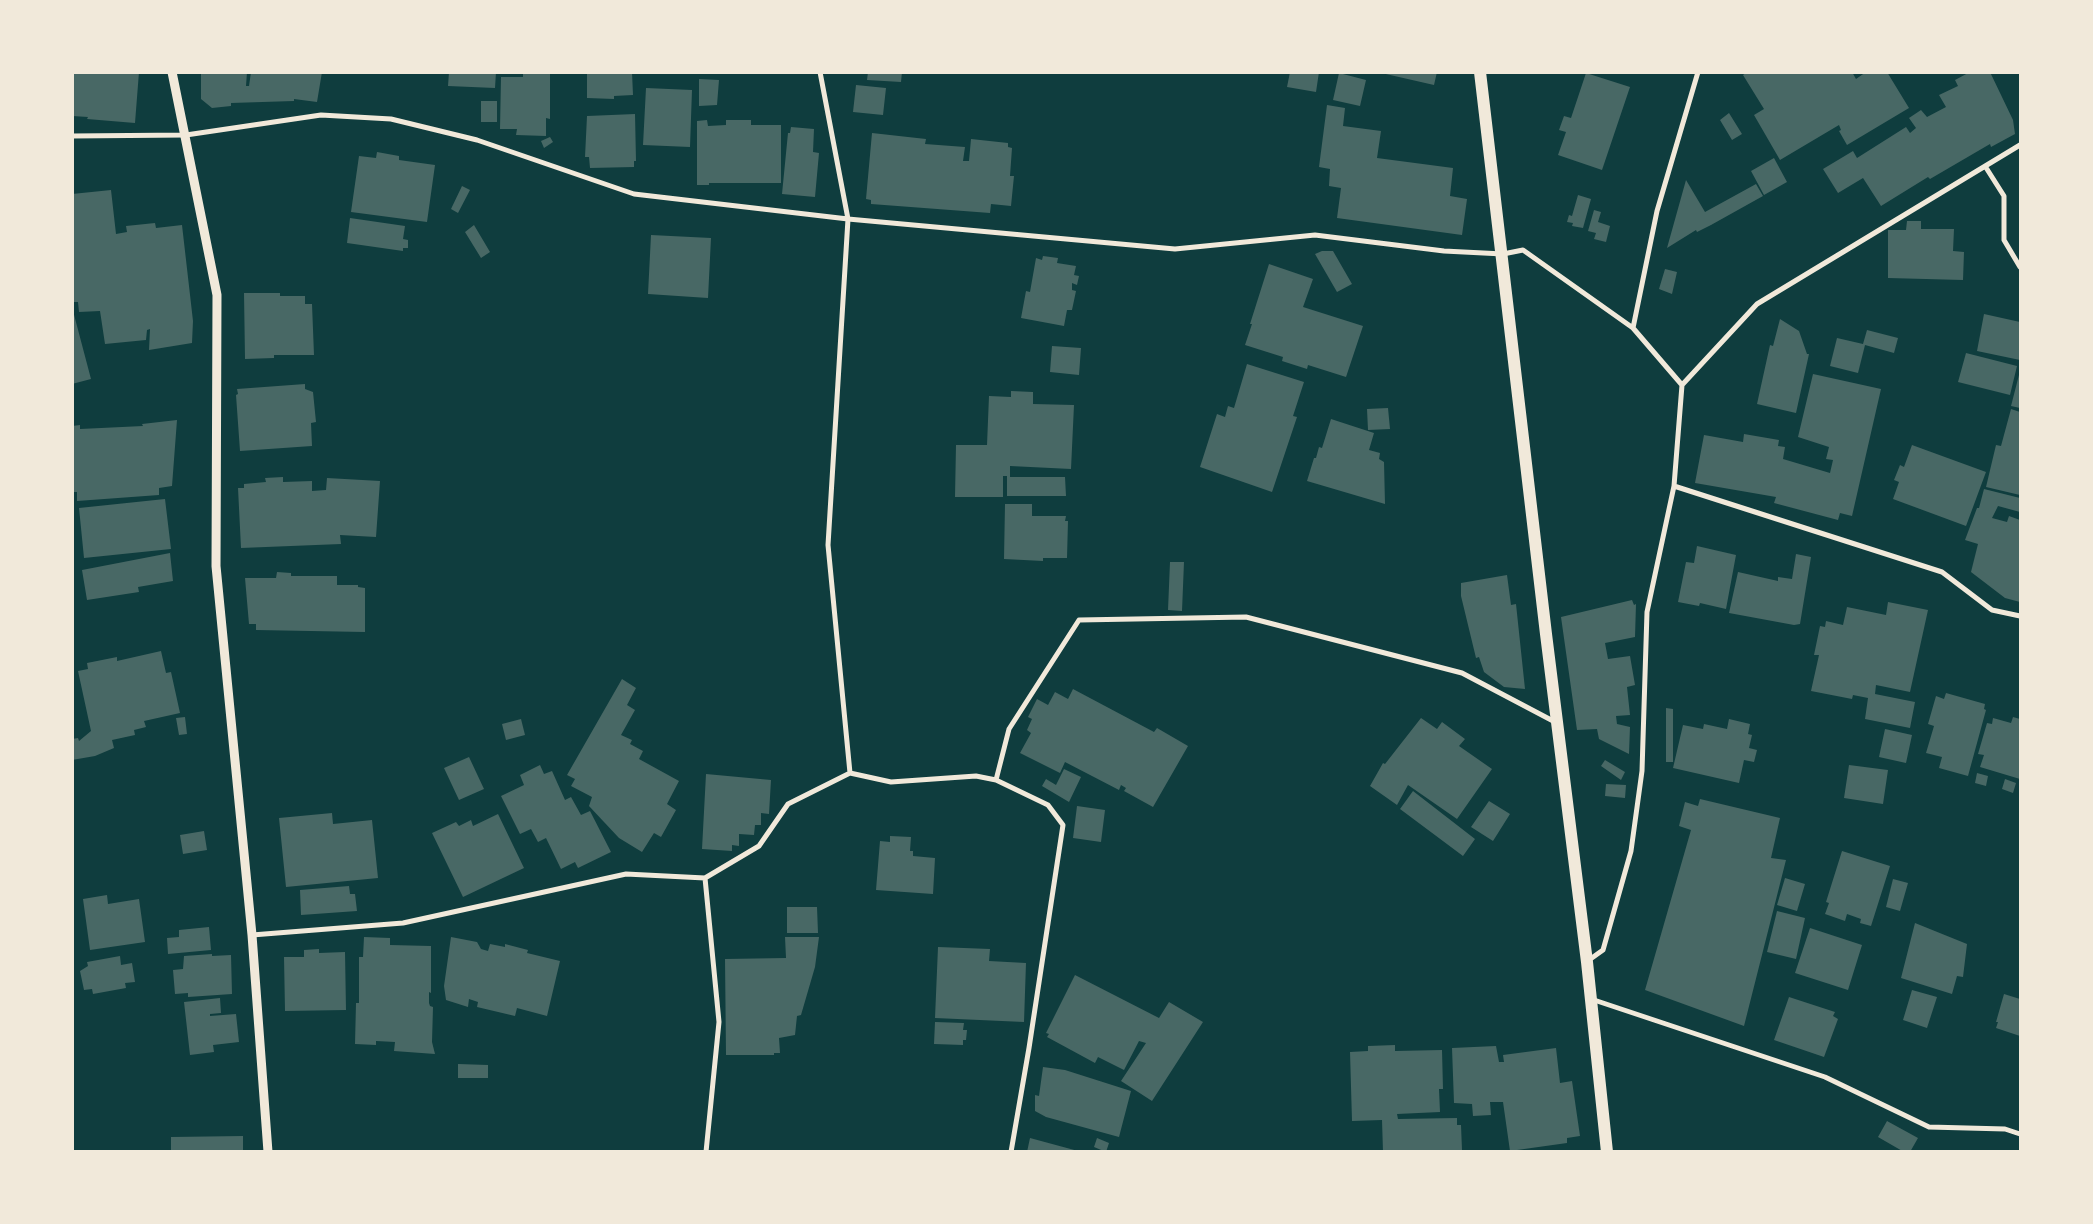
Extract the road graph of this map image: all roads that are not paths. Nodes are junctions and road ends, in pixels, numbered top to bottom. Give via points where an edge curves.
1 (172, 72) edge
2 (820, 72) edge
3 (1480, 72) edge
4 (1698, 72) edge
5 (186, 135) junction
6 (72, 136) edge
7 (2020, 145) edge
8 (1986, 166) junction
9 (848, 219) junction
10 (1503, 254) junction
11 (2020, 267) edge
12 (1633, 328) junction
13 (1682, 385) junction
14 (1674, 486) junction
15 (2020, 616) edge
16 (1558, 723) junction
17 (850, 773) junction
18 (996, 780) junction
19 (705, 878) junction
20 (252, 935) junction
21 (1587, 962) junction
22 (1591, 999) junction
23 (2020, 1134) edge
24 (268, 1152) edge
25 (706, 1152) edge
26 (1011, 1152) edge
27 (1607, 1152) edge

1 - 5 street
2 - 9 street
3 - 10 main road
4 - 12 street via 1657,212
5 - 6 street
5 - 9 street via 321,115 392,118 477,140 634,194
5 - 20 street via 217,295 216,566
7 - 8 street
8 - 11 street via 2004,196 2004,240
8 - 13 street via 1757,304
9 - 10 street via 1175,249 1315,235 1444,251
9 - 17 street via 828,545
10 - 12 street via 1523,250
10 - 16 main road
12 - 13 street
13 - 14 street
14 - 15 street via 1942,572 1992,610
14 - 21 street via 1647,612 1642,771 1631,851 1603,950
16 - 18 street via 1462,673 1246,617 1079,620 1009,730
16 - 21 main road
17 - 18 street via 890,782 976,776
17 - 19 street via 788,804 759,846
18 - 26 street via 1048,805 1063,825
19 - 20 street via 626,874 403,923
19 - 25 street via 719,1022
20 - 24 street
21 - 22 main road
22 - 23 street via 1825,1077 1928,1127 2006,1129
22 - 27 main road

